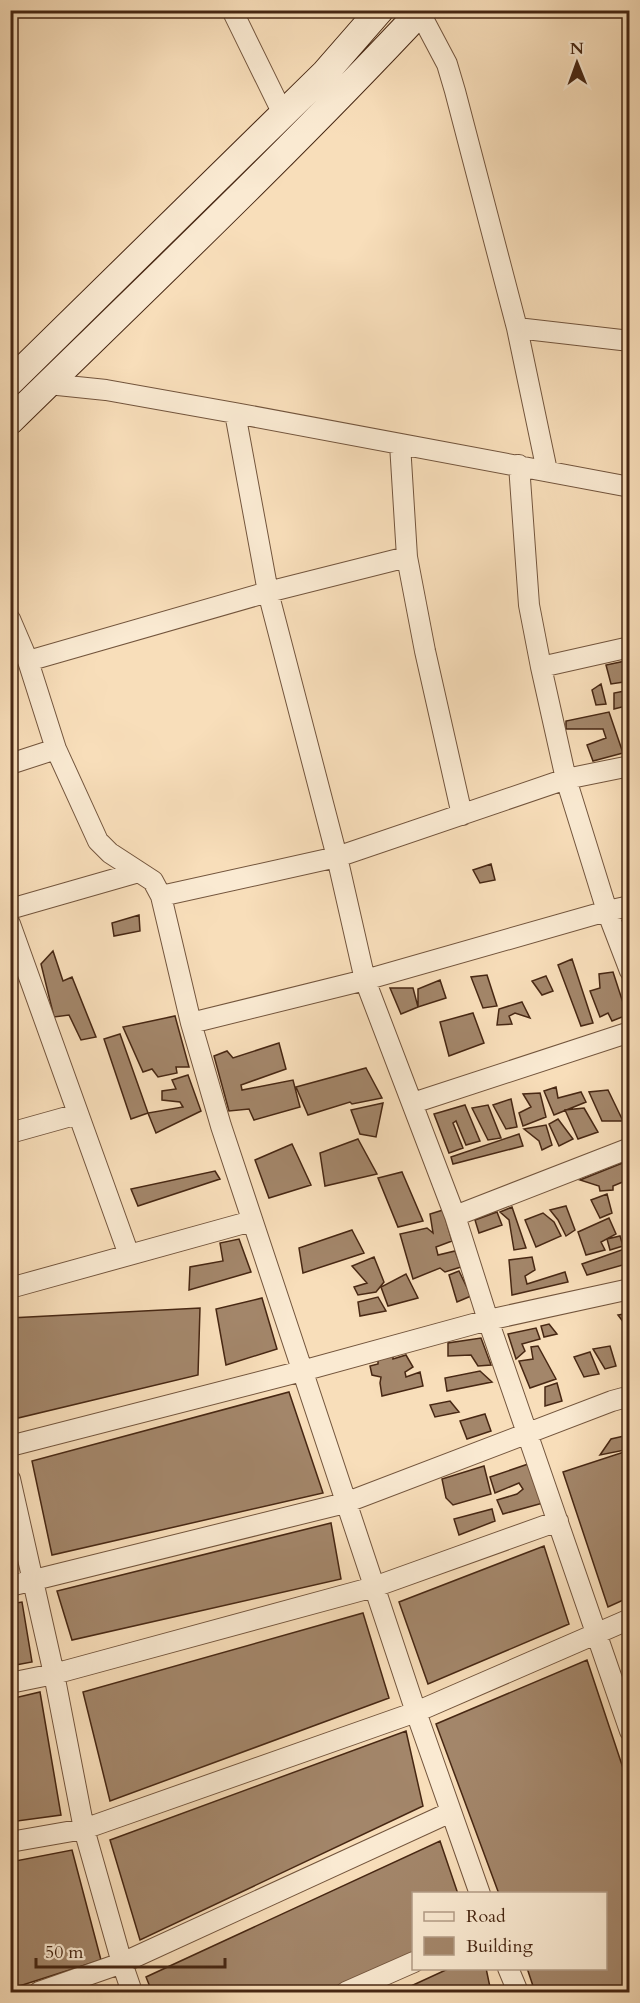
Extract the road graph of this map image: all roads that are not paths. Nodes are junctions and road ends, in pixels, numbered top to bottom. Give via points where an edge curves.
1 (232, 10) edge
2 (380, 10) edge
3 (421, 12) edge
4 (283, 114) junction
5 (517, 328) junction
6 (630, 341) edge
7 (10, 382) edge
8 (48, 384) junction
9 (235, 412) junction
10 (10, 421) edge
11 (400, 444) junction
12 (519, 465) junction
13 (548, 471) junction
14 (630, 487) edge
15 (407, 557) junction
16 (268, 592) junction
17 (10, 619) edge
18 (630, 647) edge
19 (28, 661) junction
20 (541, 667) junction
21 (56, 749) junction
22 (10, 764) edge
23 (630, 766) edge
24 (566, 779) junction
25 (462, 815) junction
26 (338, 857) junction
27 (139, 872) junction
28 (161, 896) junction
29 (630, 906) edge
30 (10, 909) edge
31 (606, 911) junction
32 (10, 924) edge
33 (630, 971) edge
34 (366, 980) junction
35 (191, 1023) junction
36 (630, 1032) edge
37 (413, 1103) junction
38 (78, 1114) junction
39 (10, 1133) edge
40 (630, 1148) edge
41 (455, 1216) junction
42 (252, 1221) junction
43 (129, 1255) junction
44 (10, 1288) edge
45 (630, 1289) edge
46 (488, 1320) junction
47 (302, 1371) junction
48 (630, 1398) edge
49 (528, 1434) junction
50 (10, 1446) edge
51 (10, 1479) edge
52 (345, 1503) junction
53 (558, 1521) junction
54 (33, 1580) junction
55 (10, 1586) edge
56 (374, 1587) junction
57 (630, 1618) edge
58 (597, 1634) junction
59 (54, 1674) junction
60 (10, 1683) edge
61 (416, 1712) junction
62 (630, 1731) edge
63 (451, 1812) junction
64 (84, 1829) junction
65 (10, 1842) edge
66 (480, 1892) edge
67 (122, 1963) junction
68 (412, 1963) edge
69 (509, 1970) edge
70 (39, 1992) edge
71 (132, 1992) edge
72 (346, 1992) edge
73 (518, 1992) edge

1 - 4 street
2 - 4 main road
3 - 5 street via 447,64
3 - 8 main road
4 - 7 main road
5 - 6 street
5 - 13 street
8 - 9 street
8 - 10 main road
9 - 11 street
9 - 16 street
11 - 12 street
11 - 15 street
12 - 13 street
12 - 20 street via 529,605
13 - 14 street
15 - 16 street
15 - 25 street
16 - 19 street
16 - 26 street
17 - 19 street
18 - 20 street
19 - 21 street
20 - 24 street
21 - 22 street
21 - 27 street via 98,841
23 - 24 street
24 - 25 street
24 - 31 street
25 - 26 street
26 - 28 street
26 - 34 street
27 - 28 street via 153,881
27 - 30 street
28 - 35 street
29 - 31 street
31 - 33 street
31 - 34 street
32 - 38 street
34 - 35 street
34 - 37 street
35 - 42 street
36 - 37 street
37 - 41 street
38 - 39 street
38 - 43 street
40 - 41 street
41 - 46 street
42 - 43 street
42 - 47 street
43 - 44 street
45 - 46 street
46 - 47 street
46 - 49 street
47 - 50 street
47 - 52 street
48 - 49 street via 612,1401
49 - 52 street
49 - 53 street
51 - 54 street
52 - 54 street
52 - 56 street
53 - 56 street
53 - 58 street
54 - 55 street
54 - 59 street
56 - 59 street
56 - 61 street
57 - 58 street
58 - 61 street
58 - 62 street
59 - 60 street
59 - 64 street
61 - 63 street
61 - 64 street
63 - 66 street
63 - 67 street
64 - 65 street
64 - 67 street
67 - 70 street
67 - 71 street
68 - 72 street
69 - 73 street

